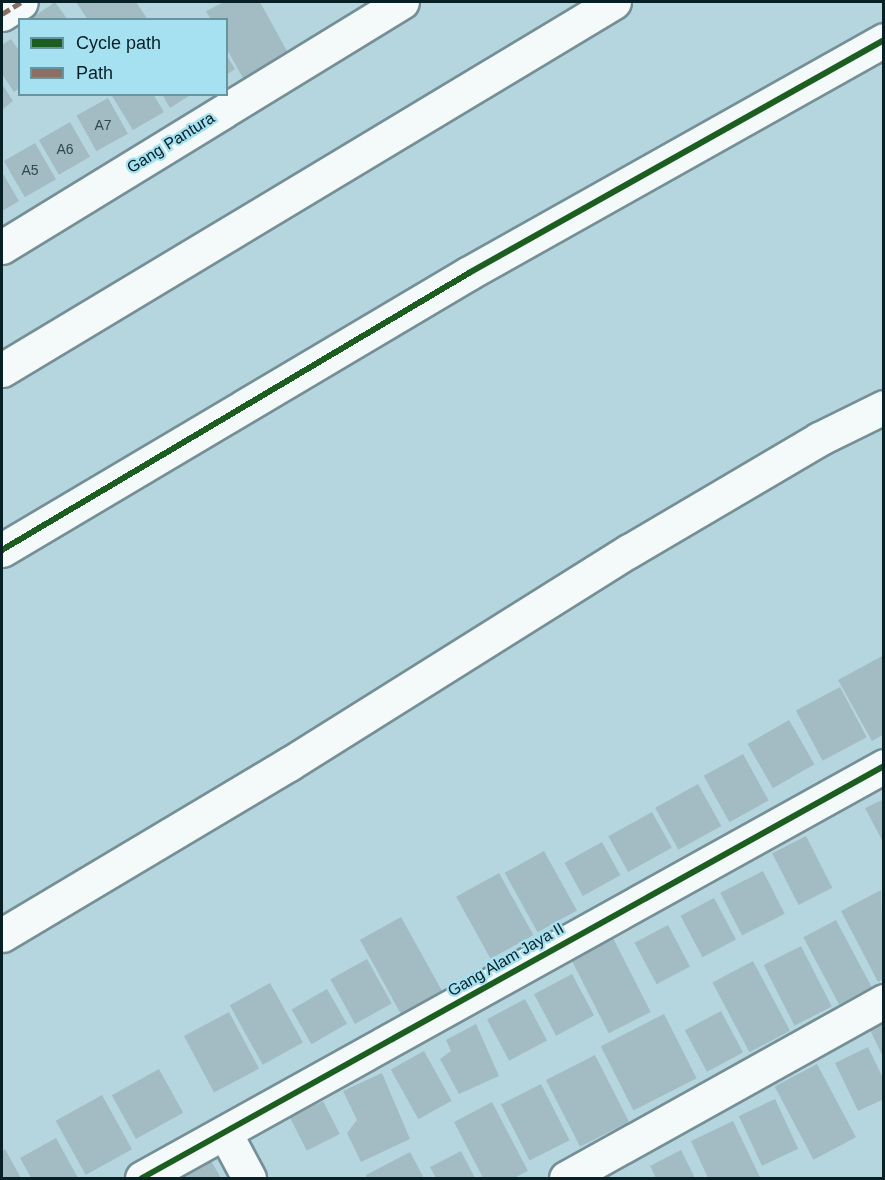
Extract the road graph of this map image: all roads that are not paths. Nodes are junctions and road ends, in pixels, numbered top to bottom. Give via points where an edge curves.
1 (21, 2) edge
2 (402, 2) edge
3 (614, 2) edge
4 (2, 14) edge
5 (884, 40) edge
6 (2, 247) edge
7 (2, 370) edge
8 (884, 407) edge
9 (2, 550) edge
10 (884, 766) edge
11 (2, 935) edge
12 (884, 1001) edge
13 (225, 1133) junction
14 (142, 1179) edge
15 (249, 1179) edge
16 (566, 1179) edge

1 - 4 street
2 - 6 street, Gang Pantura
3 - 7 street
5 - 9 street via 469,273
8 - 11 street via 819,439 629,551 289,764
10 - 13 street, Gang Alam Jaya II
12 - 16 street
13 - 14 street, Gang Alam Jaya II
13 - 15 street

